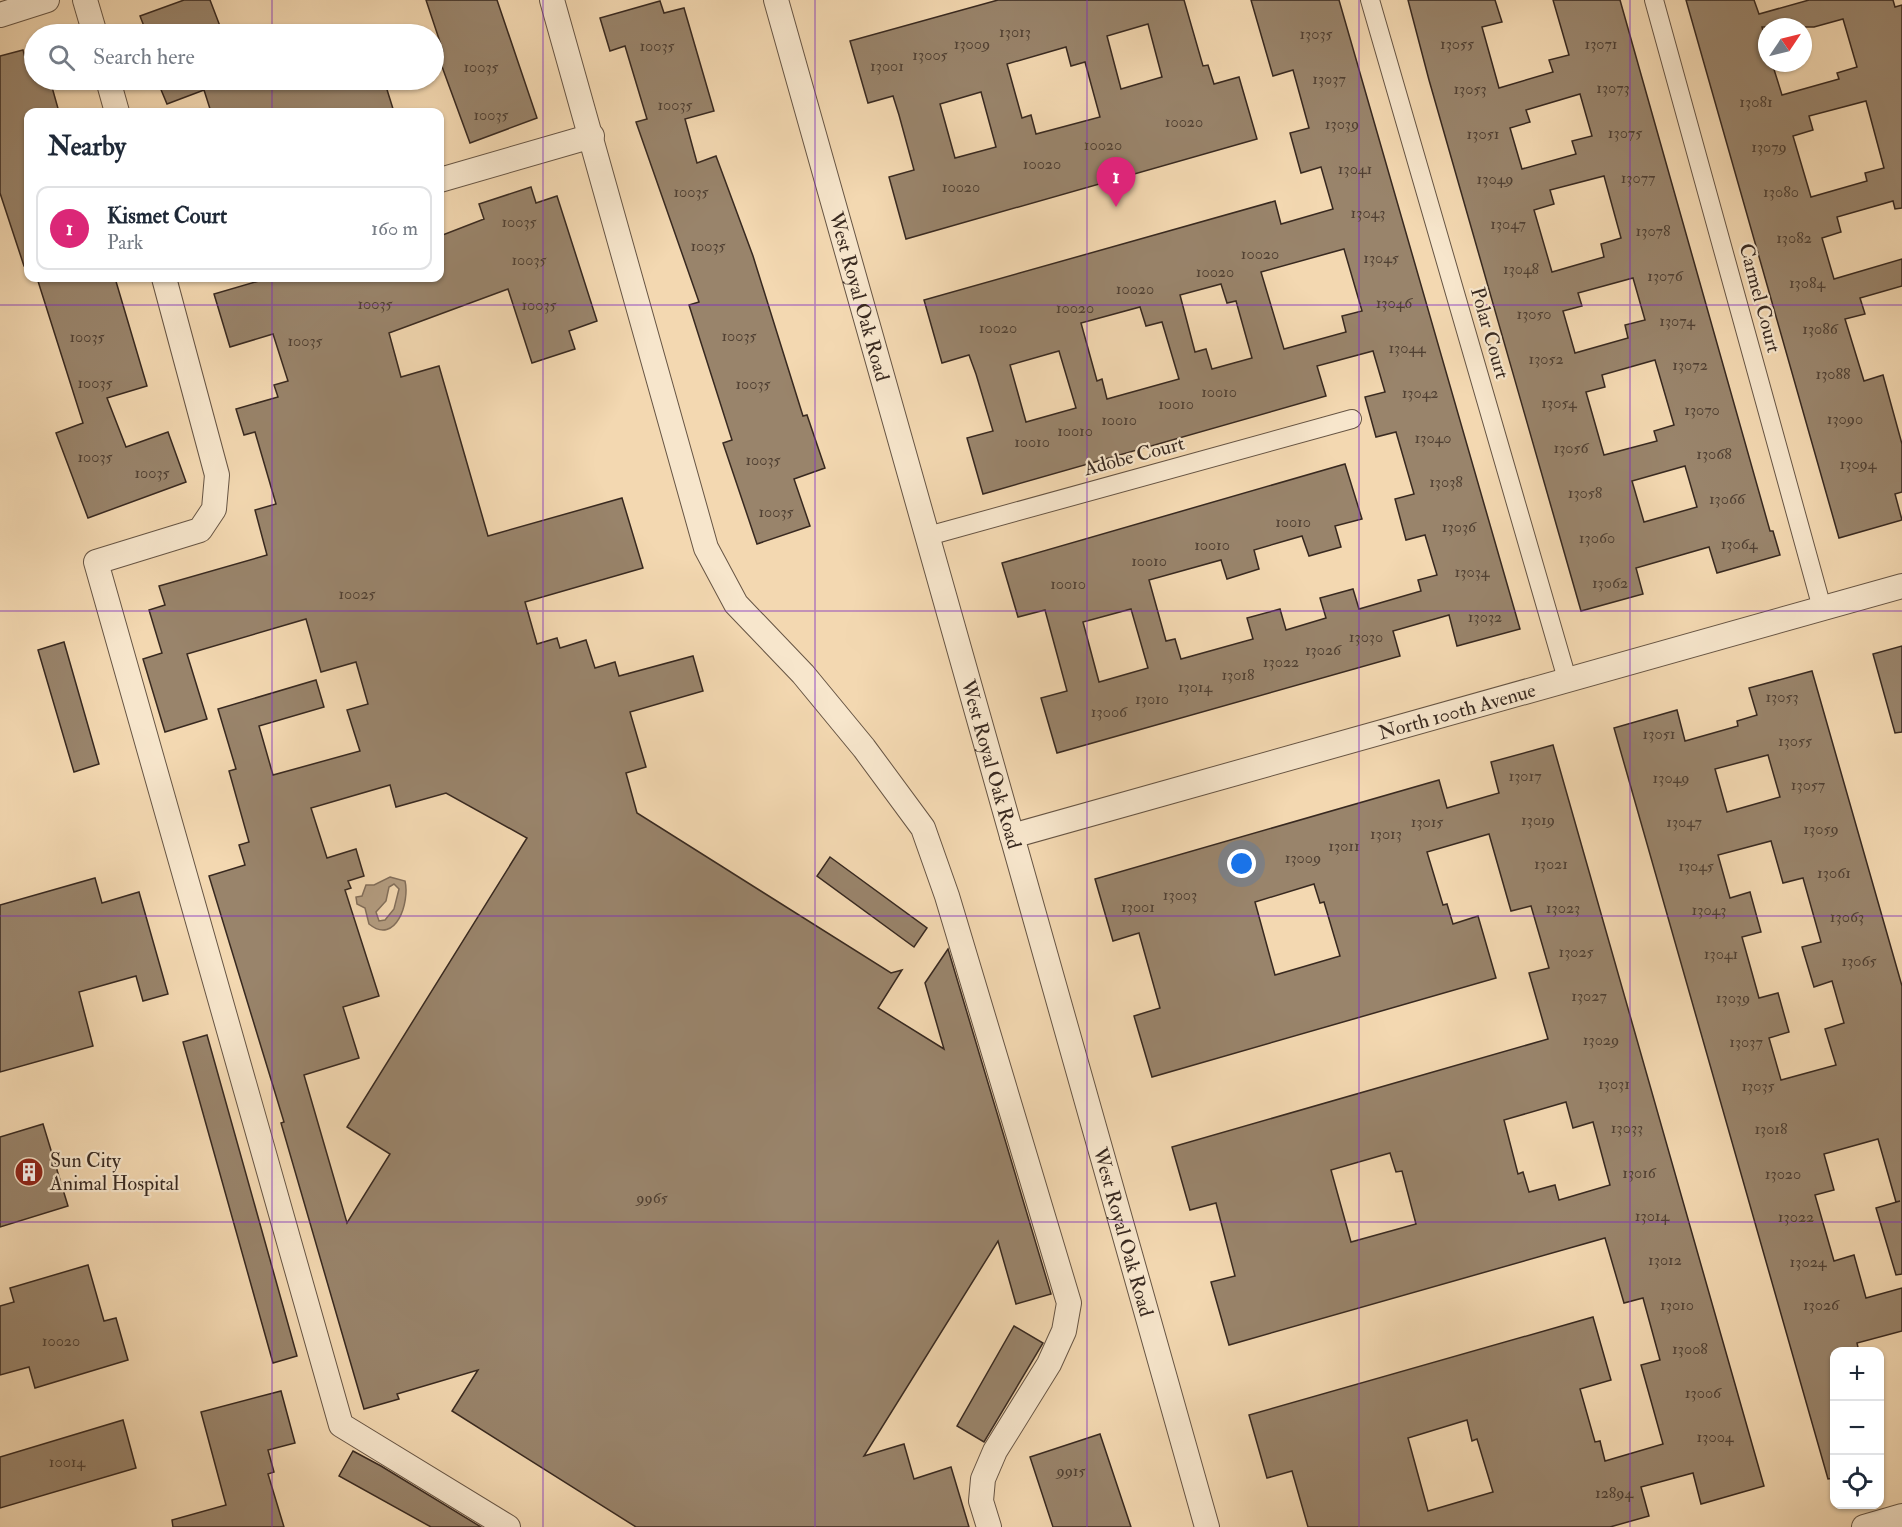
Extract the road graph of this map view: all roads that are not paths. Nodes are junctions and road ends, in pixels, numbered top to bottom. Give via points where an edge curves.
1 (47, 0) edge
2 (85, 0) edge
3 (552, 0) edge
4 (776, 0) edge
5 (1370, 0) edge
6 (1654, 0) edge
7 (0, 15) edge
8 (92, 24) edge
9 (111, 90) edge
10 (116, 108) edge
11 (592, 136) junction
12 (444, 179) edge
13 (165, 282) edge
14 (1352, 419) dead end
15 (928, 536) junction
16 (1902, 586) edge
17 (1822, 608) junction
18 (1567, 679) junction
19 (1012, 836) junction
20 (1902, 1516) edge
21 (508, 1527) edge
22 (989, 1527) edge
23 (1207, 1527) edge
24 (1864, 1527) edge

1 - 7 street
2 - 8 street
3 - 11 street
4 - 15 street, West Royal Oak Road
5 - 18 street, Polar Court
6 - 17 street, Carmel Court
9 - 10 street
11 - 12 street
11 - 22 street via 706,548 736,604 830,707 923,828 947,896 1068,1303 1065,1331 995,1451 983,1479 981,1501
13 - 21 street via 217,475 214,509 200,530 96,562 341,1425
14 - 15 street, Adobe Court
15 - 19 street, West Royal Oak Road
16 - 17 street, North 100th Avenue
17 - 18 street, North 100th Avenue
18 - 19 street, North 100th Avenue
19 - 23 street, West Royal Oak Road
20 - 24 street

